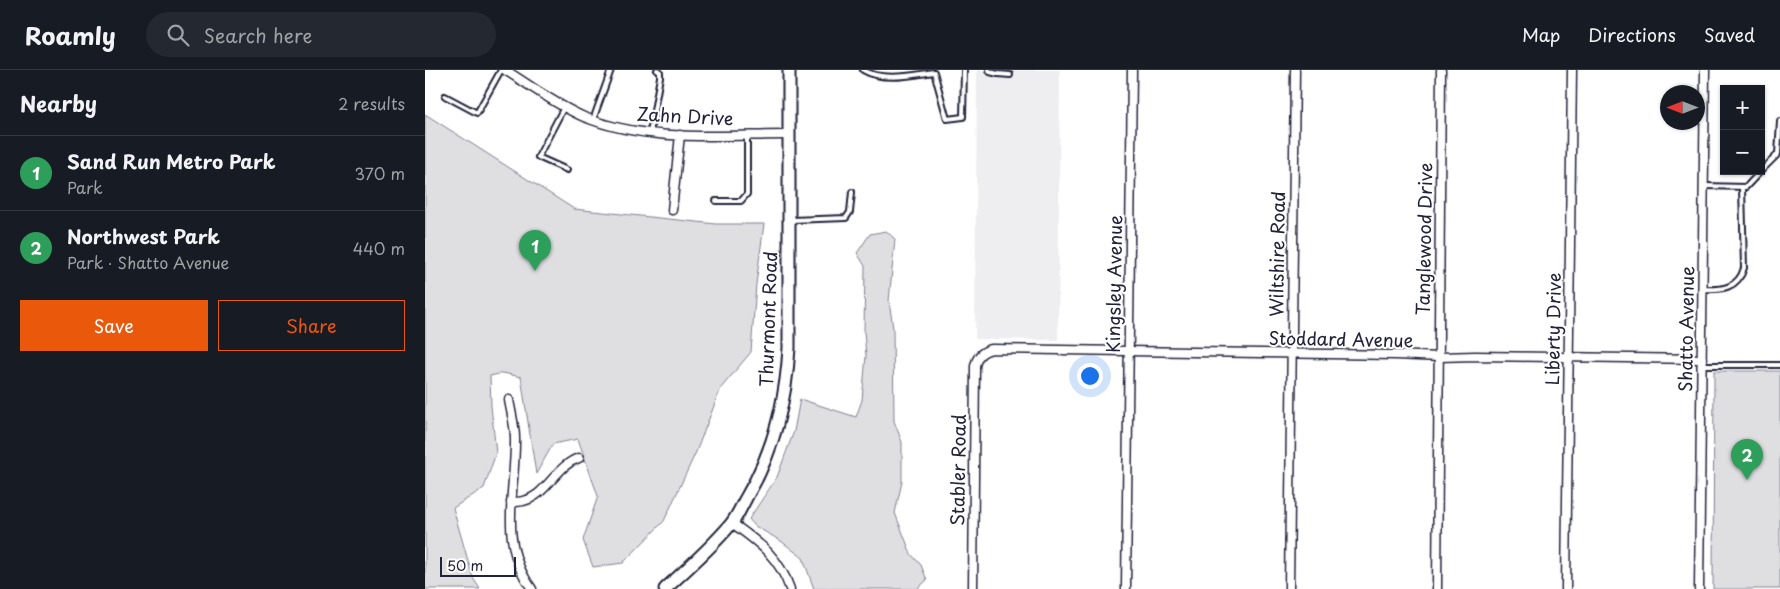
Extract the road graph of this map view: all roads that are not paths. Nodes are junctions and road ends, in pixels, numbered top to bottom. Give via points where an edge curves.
1 (503, 70) edge
2 (611, 70) edge
3 (657, 70) edge
4 (789, 70) edge
5 (863, 70) edge
6 (964, 70) edge
7 (989, 70) edge
8 (1132, 70) edge
9 (1295, 70) edge
10 (1441, 70) edge
11 (1572, 70) edge
12 (1705, 70) edge
13 (933, 71) edge
14 (1010, 75) dead end
15 (445, 96) dead end
16 (564, 107) junction
17 (593, 120) junction
18 (1780, 121) edge
19 (649, 134) junction
20 (680, 135) junction
21 (747, 135) junction
22 (789, 135) junction
23 (1779, 154) edge
24 (1765, 167) edge
25 (567, 170) dead end
26 (1757, 175) edge
27 (1704, 186) junction
28 (1742, 187) junction
29 (852, 192) dead end
30 (716, 201) dead end
31 (673, 210) dead end
32 (789, 221) junction
33 (1703, 290) junction
34 (1129, 351) junction
35 (981, 353) joint
36 (1292, 354) junction
37 (1439, 357) junction
38 (1569, 357) junction
39 (1702, 362) junction
40 (1780, 365) edge
41 (509, 400) dead end
42 (579, 458) dead end
43 (511, 502) junction
44 (732, 523) junction
45 (532, 589) edge
46 (665, 589) edge
47 (790, 589) edge
48 (973, 589) edge
49 (1126, 589) edge
50 (1289, 589) edge
51 (1437, 589) edge
52 (1566, 589) edge
53 (1699, 589) edge

1 - 15 lane via 477,113
1 - 16 street, Zahn Drive
2 - 17 lane
3 - 19 lane via 660,77
4 - 22 street, Thurmont Road
5 - 13 lane via 883,76
6 - 13 lane via 963,117 947,119
7 - 14 lane
8 - 34 street, Kingsley Avenue
9 - 36 street, Wiltshire Road
10 - 37 street, Tanglewood Drive
11 - 38 street, Liberty Drive
12 - 27 street, Shatto Avenue
16 - 17 street, Zahn Drive
16 - 25 lane via 538,157
17 - 19 street, Zahn Drive
18 - 23 lane
19 - 20 street, Zahn Drive
20 - 21 street, Zahn Drive
20 - 31 street
21 - 22 street, Zahn Drive
21 - 30 lane via 747,194 741,201
22 - 32 street, Thurmont Road
23 - 24 lane
26 - 28 lane
27 - 28 lane
27 - 33 street, Shatto Avenue
28 - 33 lane via 1742,274 1728,288
29 - 32 lane via 847,218
32 - 44 street, Thurmont Road via 789,348 783,404 767,459
33 - 39 street, Shatto Avenue
34 - 35 street, Stoddard Avenue via 992,349
34 - 36 street, Stoddard Avenue
34 - 49 street, Kingsley Avenue
35 - 48 street, Stabler Road via 975,366
36 - 37 street, Stoddard Avenue
36 - 50 street, Wiltshire Road
37 - 38 street, Stoddard Avenue
37 - 51 street, Tanglewood Drive
38 - 39 street, Stoddard Avenue
38 - 52 street, Liberty Drive
39 - 40 lane
39 - 53 street, Shatto Avenue
41 - 43 street via 515,436
42 - 43 street via 560,469 534,496
43 - 45 street via 513,551
44 - 46 street, Thurmont Road
44 - 47 street via 768,551

